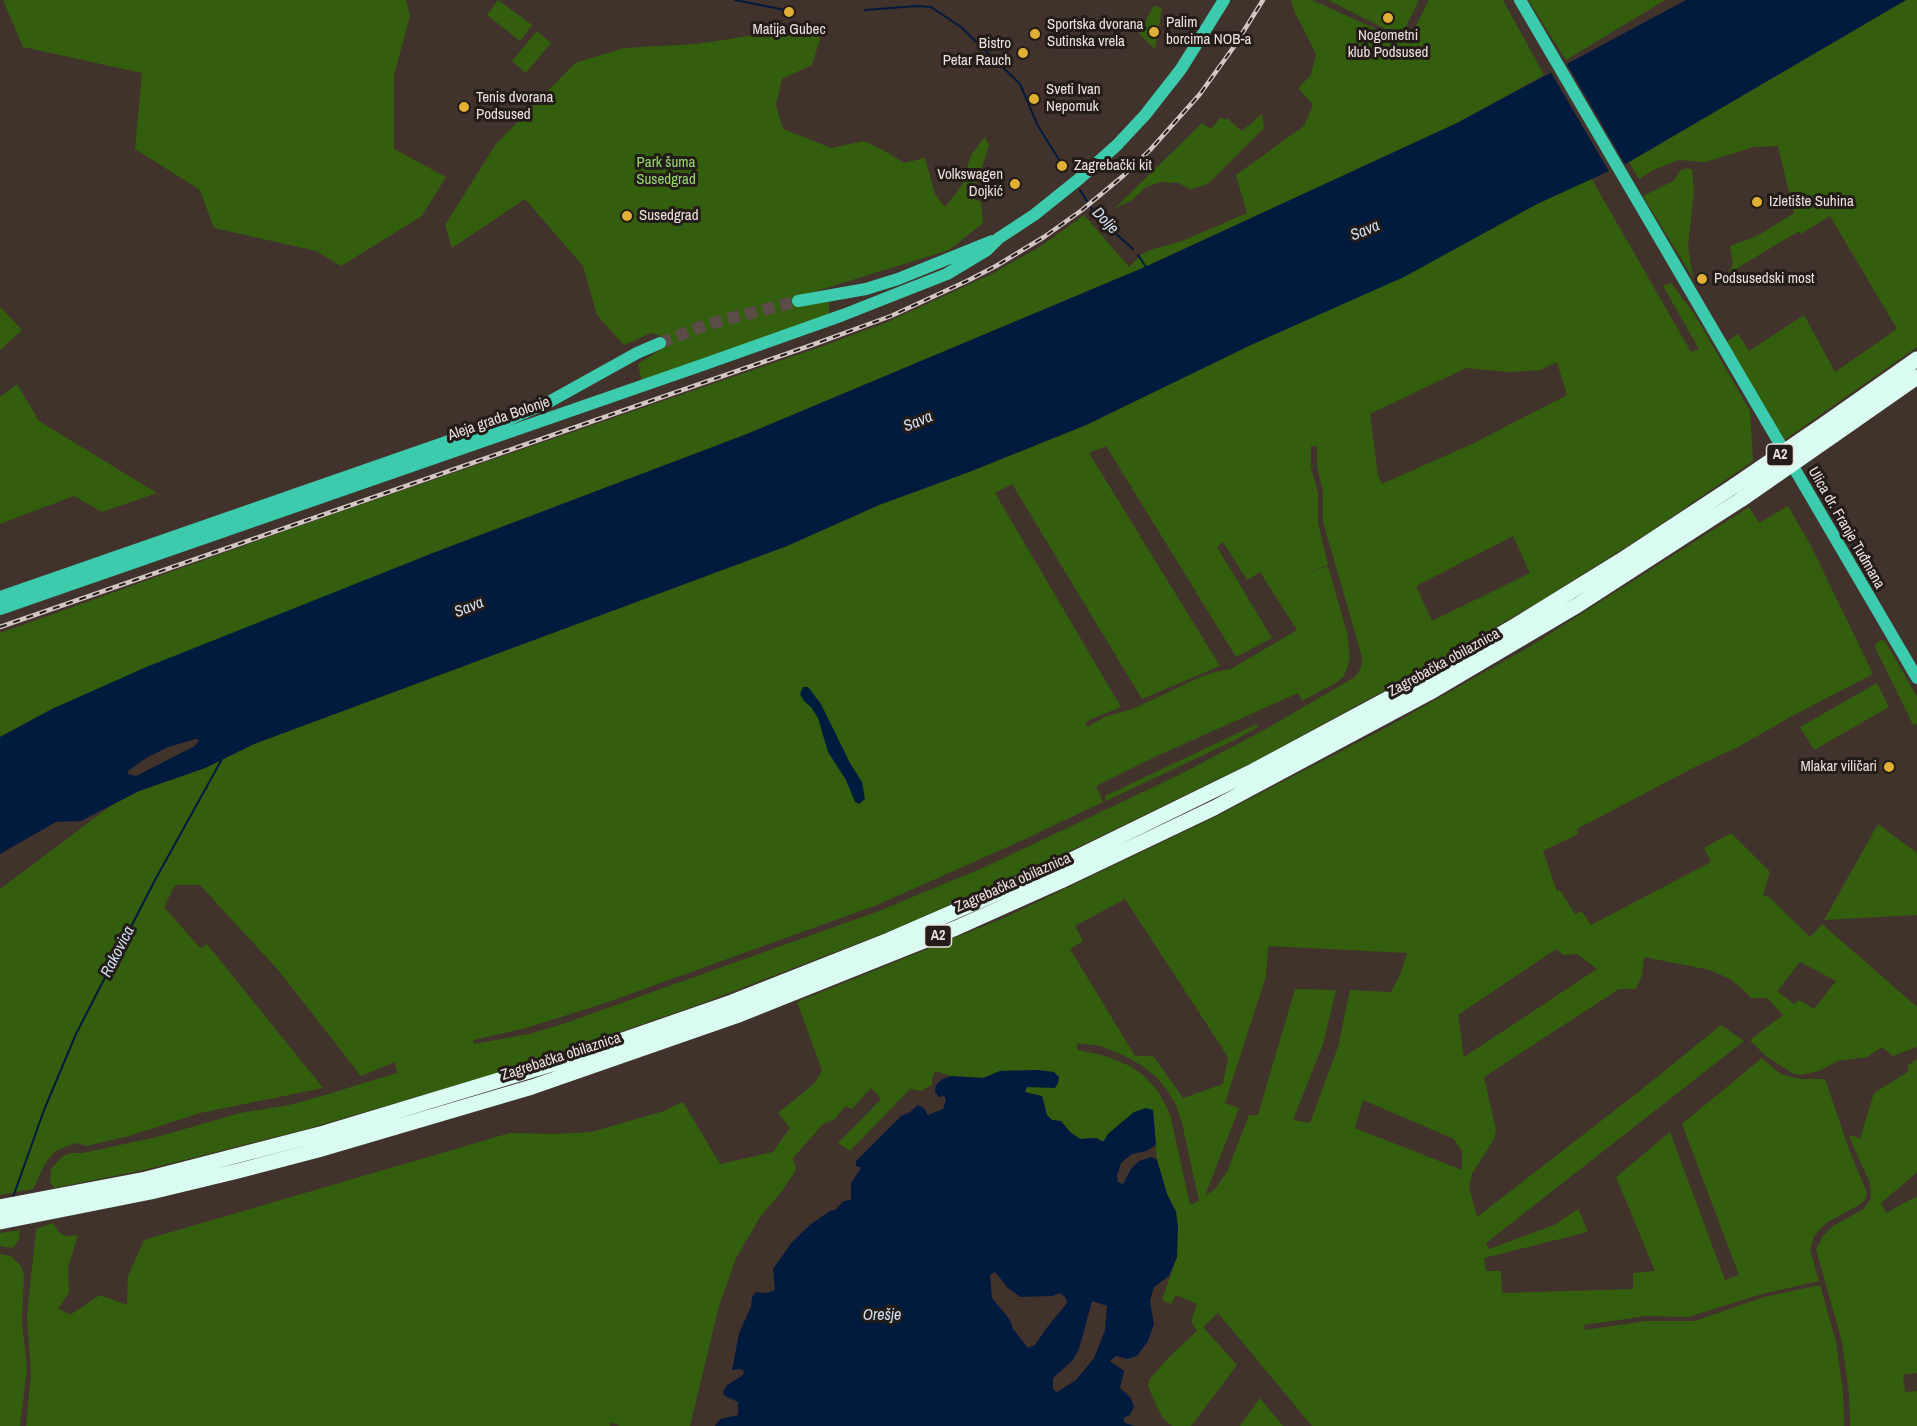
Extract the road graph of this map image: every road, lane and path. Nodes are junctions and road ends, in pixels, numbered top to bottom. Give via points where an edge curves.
1 (1224, 0) edge
2 (1520, 0) edge
3 (999, 238) junction
4 (798, 301) tunnel mouth
5 (660, 343) tunnel mouth
6 (1917, 359) edge
7 (1917, 377) edge
8 (1830, 429) junction
9 (0, 597) edge
10 (0, 609) edge
11 (1917, 678) edge
12 (64, 1202) junction
13 (0, 1207) edge
14 (0, 1222) edge

1 - 3 main road, Aleja grada Bolonje via 1181,69 1117,145 1057,197
2 - 11 main road, Ulica dr. Franje Tuđmana
3 - 4 main road, Aleja grada Bolonje via 898,279
3 - 10 main road, Aleja grada Bolonje via 987,250 947,274 843,315
5 - 9 main road, Aleja grada Bolonje via 498,424
6 - 8 highway, A2
7 - 8 highway, A2
8 - 12 highway, Zagrebačka obilaznica / A2, bridge via 1578,605 1430,693 1214,808 956,928 736,1016 532,1087 238,1171
12 - 13 highway, A2
12 - 14 highway, A2

